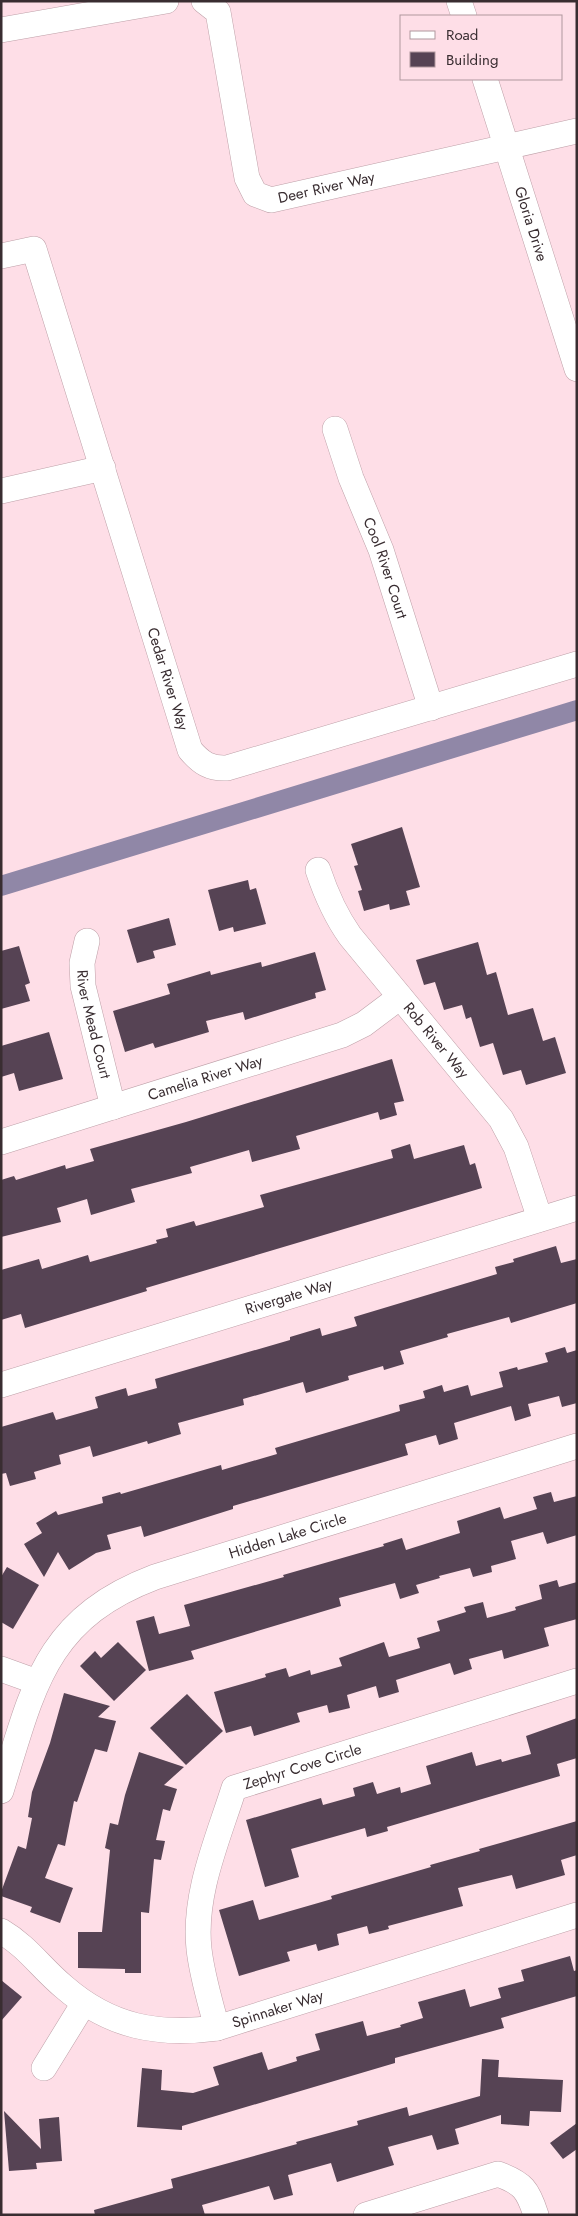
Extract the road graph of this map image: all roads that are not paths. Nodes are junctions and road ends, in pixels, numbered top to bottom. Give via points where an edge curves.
1 (166, 1) edge
2 (204, 1) edge
3 (460, 1) edge
4 (464, 15) edge
5 (1, 30) edge
6 (485, 80) edge
7 (577, 131) edge
8 (508, 147) junction
9 (1, 256) edge
10 (576, 366) edge
11 (335, 429) dead end
12 (103, 468) junction
13 (1, 491) edge
14 (577, 664) edge
15 (431, 708) junction
16 (318, 870) dead end
17 (87, 941) dead end
18 (400, 996) junction
19 (113, 1107) junction
20 (1, 1142) edge
21 (577, 1208) edge
22 (540, 1219) junction
23 (1, 1385) edge
24 (577, 1446) edge
25 (1, 1669) edge
26 (577, 1681) edge
27 (37, 1682) junction
28 (1, 1791) edge
29 (577, 1915) edge
30 (1, 1931) edge
31 (84, 2004) junction
32 (217, 2028) junction
33 (44, 2068) dead end
34 (366, 2215) edge
35 (536, 2215) edge

1 - 5 street
2 - 8 street, Deer River Way via 218,12 247,178 255,194 271,200
3 - 4 street
6 - 8 street, Gloria Drive
7 - 8 street, Deer River Way
8 - 10 street, Gloria Drive
9 - 12 street, Cedar River Way via 34,249
11 - 15 street, Cool River Court via 381,550
12 - 13 street
12 - 15 street, Cedar River Way via 190,750 199,761 209,766 228,768
14 - 15 street, Cedar River Way
16 - 18 street, Rob River Way via 338,919
17 - 19 street, River Mead Court via 82,962 83,986
18 - 19 street, Camelia River Way via 364,1024 342,1035
18 - 22 street, Rob River Way via 501,1119 516,1147
19 - 20 street, Camelia River Way
21 - 22 street, Rivergate Way
22 - 23 street, Rivergate Way
24 - 27 street, Hidden Lake Circle via 133,1585 82,1618 62,1640
25 - 27 street
26 - 32 street, Zephyr Cove Circle via 234,1788 204,1884 199,1915 198,1947 202,1977
27 - 28 street, Hidden Lake Circle
29 - 32 street, Spinnaker Way
30 - 31 street, Spinnaker Way via 33,1955
31 - 32 street, Spinnaker Way via 130,2025 158,2031 188,2032
31 - 33 street
34 - 35 street via 498,2174 516,2180 529,2193

